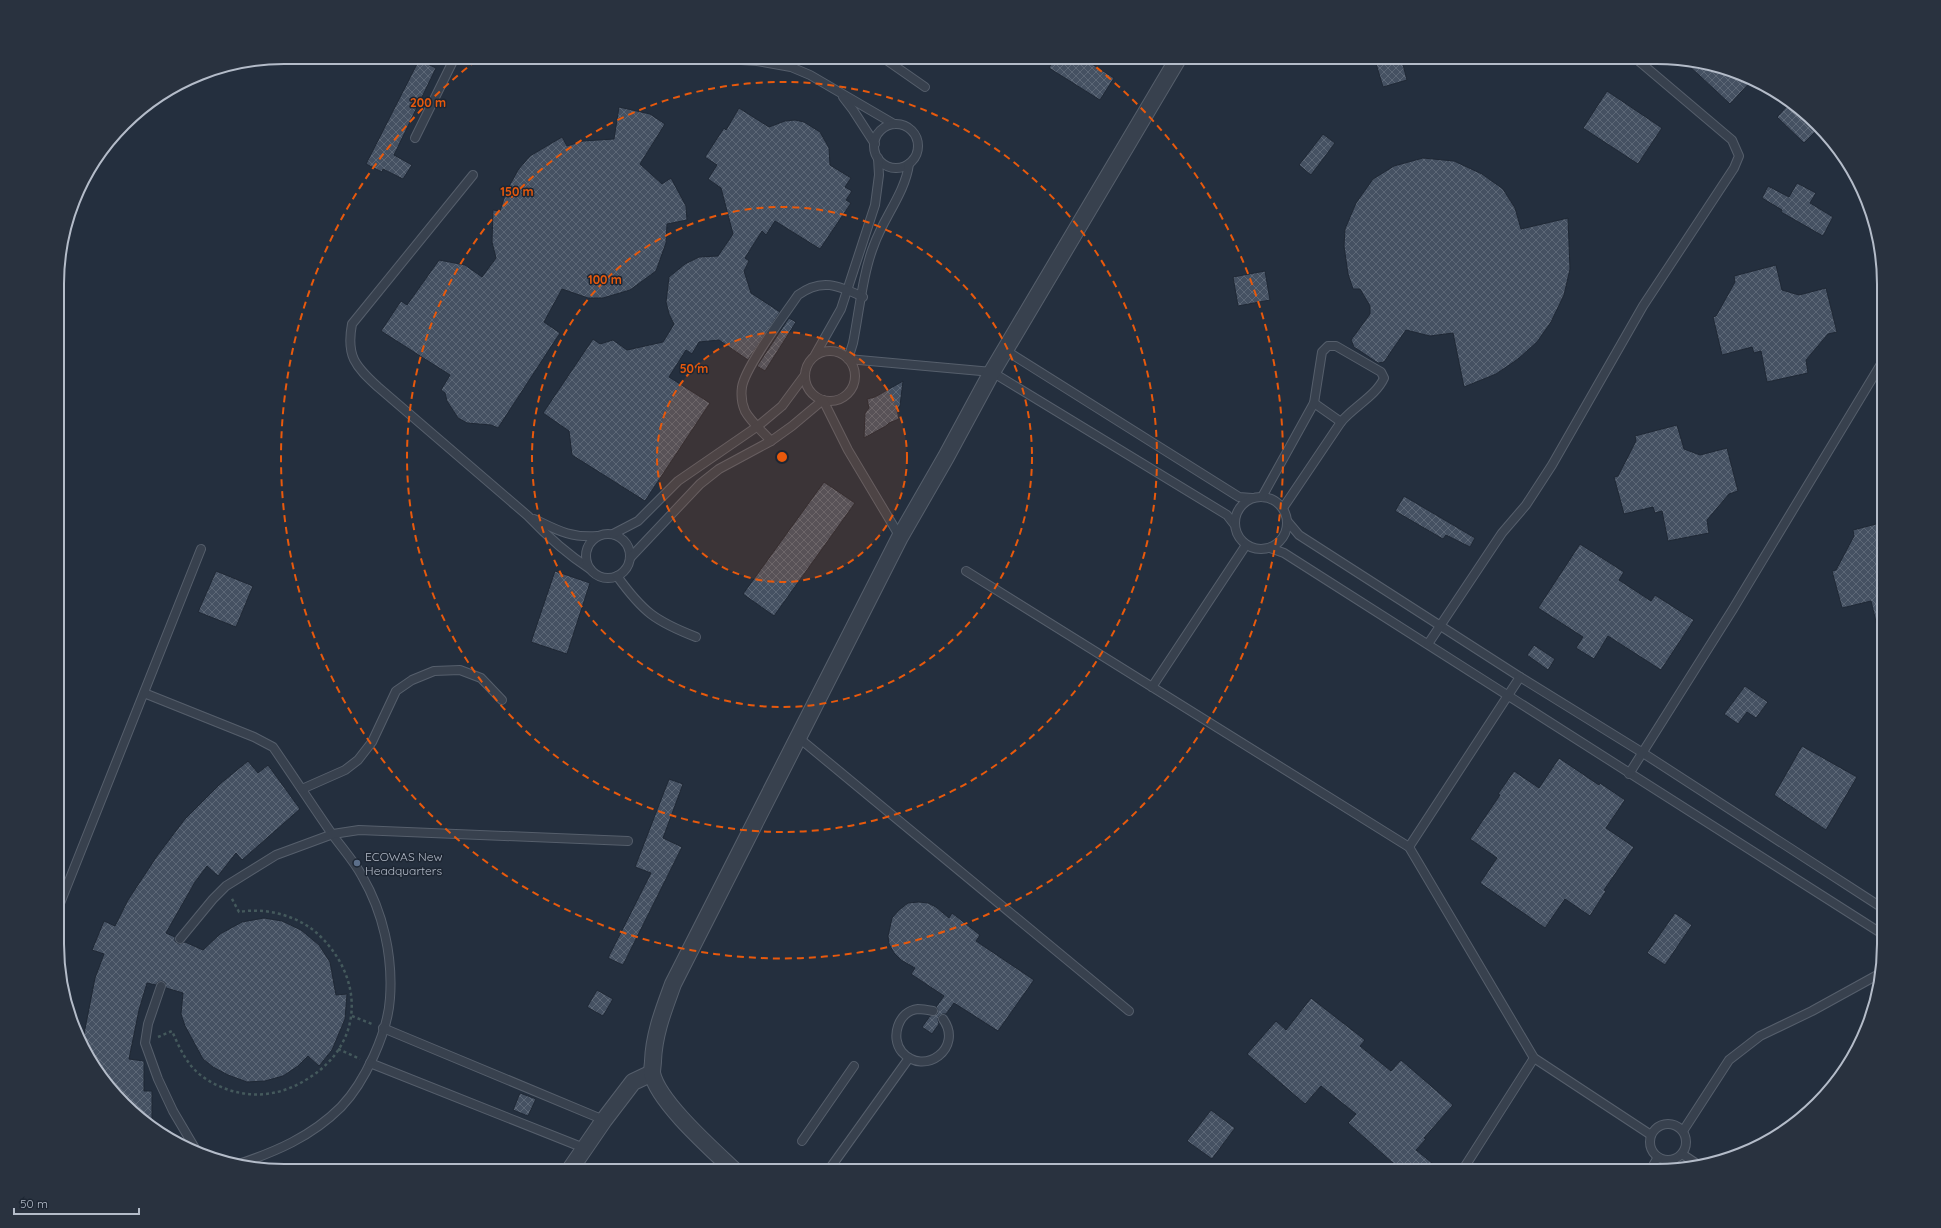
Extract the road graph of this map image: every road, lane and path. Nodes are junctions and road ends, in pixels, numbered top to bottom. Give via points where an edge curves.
1 (451, 64) edge
2 (774, 64) edge
3 (892, 64) edge
4 (1175, 64) edge
5 (1642, 64) edge
6 (925, 87) dead end
7 (840, 94) junction
8 (894, 124) junction
9 (414, 138) dead end
10 (875, 144) junction
11 (878, 158) junction
12 (909, 164) junction
13 (473, 175) dead end
14 (847, 289) junction
15 (862, 297) junction
16 (1006, 350) junction
17 (815, 356) junction
18 (848, 359) junction
19 (1877, 371) edge
20 (992, 372) junction
21 (805, 375) junction
22 (823, 400) junction
23 (1314, 403) junction
24 (1341, 422) junction
25 (758, 426) junction
26 (771, 441) junction
27 (1262, 497) junction
28 (1252, 498) junction
29 (1283, 508) junction
30 (528, 516) junction
31 (1288, 522) junction
32 (1234, 524) junction
33 (613, 534) junction
34 (597, 536) junction
35 (900, 537) junction
36 (1246, 545) junction
37 (1270, 548) junction
38 (201, 549) dead end
39 (630, 558) junction
40 (590, 569) junction
41 (966, 571) dead end
42 (617, 576) junction
43 (1441, 626) junction
44 (696, 637) dead end
45 (1428, 644) junction
46 (1520, 677) junction
47 (1152, 687) junction
48 (144, 693) junction
49 (1508, 695) junction
50 (502, 700) dead end
51 (799, 738) junction
52 (1643, 753) junction
53 (1629, 774) junction
54 (302, 789) junction
55 (333, 834) junction
56 (628, 841) dead end
57 (1409, 848) junction
58 (226, 886) junction
59 (64, 893) edge
60 (1877, 904) edge
61 (1877, 931) edge
62 (180, 939) dead end
63 (1874, 977) edge
64 (161, 986) dead end
65 (933, 1011) dead end
66 (1129, 1011) dead end
67 (352, 1016) junction
68 (943, 1019) dead end
69 (374, 1024) dead end
70 (383, 1028) junction
71 (145, 1043) junction
72 (338, 1049) junction
73 (908, 1058) junction
74 (1534, 1058) junction
75 (360, 1059) dead end
76 (370, 1063) junction
77 (854, 1066) dead end
78 (652, 1073) junction
79 (604, 1120) junction
80 (1683, 1131) junction
81 (1651, 1134) junction
82 (802, 1141) dead end
83 (192, 1143) edge
84 (584, 1148) junction
85 (1682, 1154) junction
86 (1658, 1157) junction
87 (248, 1161) edge
88 (1693, 1161) edge
89 (574, 1164) edge
90 (728, 1164) edge
91 (833, 1164) edge
92 (1466, 1164) edge
93 (1654, 1164) edge

1 - 9 lane
2 - 7 lane via 791,67 810,75
3 - 6 lane
4 - 16 street
5 - 43 lane via 1732,140 1738,156 1734,168 1644,306 1552,465 1526,505 1502,533
7 - 8 lane
7 - 10 lane
8 - 10 lane via 881,130
8 - 12 lane via 908,127 917,138 918,152
10 - 11 lane
11 - 12 lane via 888,166 903,167
11 - 14 lane via 879,175 875,204
12 - 15 lane via 904,185 873,246
13 - 30 lane via 352,324 349,342 352,357 362,372
14 - 15 lane
14 - 17 lane via 836,320
14 - 25 lane via 819,284 807,288 798,295 784,315 753,363 742,386 746,411
15 - 18 lane
16 - 20 street
16 - 28 lane via 1239,497
17 - 18 lane via 836,351
17 - 21 lane via 806,368
18 - 20 lane
18 - 22 lane via 854,373 851,389 838,399
19 - 52 lane
20 - 32 lane via 1226,515
20 - 35 street
21 - 22 lane via 809,390
21 - 25 lane via 782,406
22 - 26 lane
22 - 35 lane via 848,450
23 - 24 lane
23 - 24 lane via 1322,352 1328,346 1336,346 1381,372 1384,378 1381,385
23 - 27 lane
24 - 29 lane
25 - 26 lane
25 - 33 lane via 678,481 638,521
26 - 39 lane via 719,470 700,484
27 - 28 lane
27 - 29 lane via 1276,501
28 - 32 lane via 1239,508
29 - 31 lane
30 - 34 lane via 560,532 580,537
30 - 40 lane via 558,545
31 - 37 lane via 1283,538
31 - 43 lane via 1300,535
32 - 36 lane via 1238,536
33 - 34 lane
33 - 39 lane via 624,540
34 - 40 lane via 587,547 586,562
35 - 51 street
36 - 37 lane via 1262,550
36 - 47 lane
37 - 45 lane via 1284,553
38 - 48 lane
39 - 42 lane via 624,572
40 - 42 lane via 602,578
41 - 47 lane
42 - 44 lane via 646,611 668,626
43 - 45 lane
43 - 46 lane
45 - 49 lane
46 - 49 lane
46 - 52 lane
47 - 57 lane
48 - 54 lane via 273,747
48 - 59 lane
49 - 53 lane
49 - 57 lane
50 - 54 lane via 481,678 460,670 434,671 412,680 396,691 372,742 358,760 345,770
51 - 66 lane
51 - 78 street via 673,984 658,1023
52 - 53 lane
52 - 60 lane
53 - 61 lane
54 - 55 lane
55 - 56 lane via 359,830
55 - 58 lane via 276,855
55 - 70 lane via 362,875 384,927 390,999
57 - 74 lane
58 - 62 lane via 212,899
58 - 67 path via 238,912 261,911 287,916 316,932 331,947 343,965 350,984
63 - 80 lane via 1760,1036 1728,1060
64 - 71 lane via 148,1024
65 - 73 lane via 917,1009 902,1018 896,1035 897,1044
67 - 69 path
67 - 72 path via 349,1029
68 - 73 lane via 949,1031 949,1040 941,1054 925,1062
70 - 76 lane
70 - 79 lane
71 - 72 path via 172,1031 189,1064 203,1077 220,1087 242,1094 257,1095 278,1093 295,1087 316,1074
71 - 83 lane via 173,1111
72 - 75 path
73 - 91 lane
74 - 81 lane
74 - 92 lane
76 - 84 lane
76 - 87 lane via 341,1106 319,1126 289,1145
77 - 82 lane
78 - 79 street via 633,1082
78 - 90 street via 664,1095 683,1120
79 - 84 street
80 - 81 lane via 1673,1124 1666,1124
80 - 85 lane via 1687,1143
81 - 86 lane via 1651,1147
84 - 89 street
85 - 86 lane via 1670,1160
85 - 88 lane
86 - 93 lane

